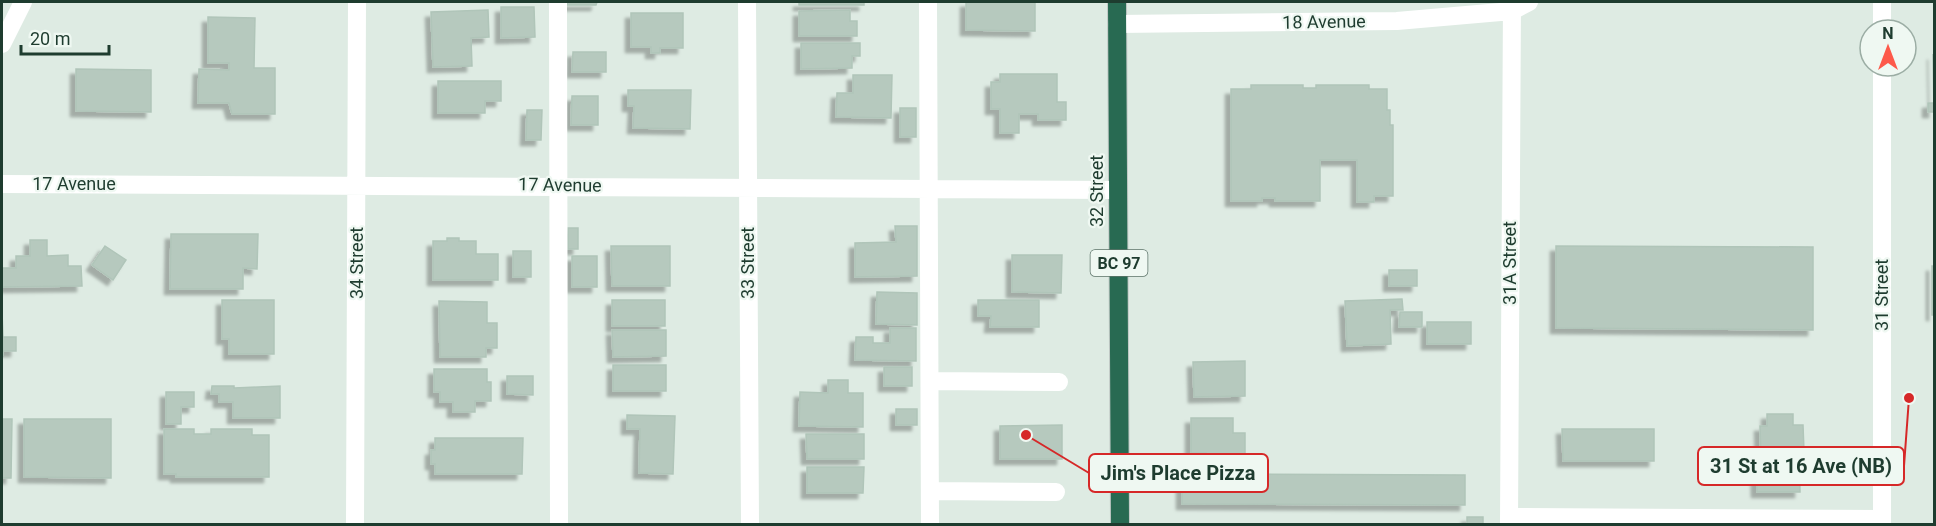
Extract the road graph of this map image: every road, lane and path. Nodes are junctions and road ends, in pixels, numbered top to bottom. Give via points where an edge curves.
1 (23, 2) edge
2 (357, 2) edge
3 (558, 2) edge
4 (747, 2) edge
5 (928, 2) edge
6 (1117, 2) edge
7 (1529, 2) edge
8 (1882, 2) edge
9 (1512, 6) edge
10 (1882, 18) edge
11 (1117, 24) junction
12 (2, 44) edge
13 (1882, 78) edge
14 (2, 184) edge
15 (357, 184) junction
16 (558, 185) junction
17 (928, 185) junction
18 (748, 187) junction
19 (1118, 190) junction
20 (932, 381) junction
21 (1059, 382) dead end
22 (931, 491) junction
23 (1056, 492) dead end
24 (1509, 521) edge
25 (1882, 522) edge
26 (355, 525) edge
27 (559, 525) edge
28 (750, 525) edge
29 (930, 525) edge
30 (1120, 525) edge

1 - 12 street
2 - 15 street, 34 Street
3 - 16 street
4 - 18 street, 33 Street
5 - 17 street
6 - 11 highway, 32 Street / BC 97
7 - 9 street, 18 Avenue
8 - 10 street
9 - 11 street, 18 Avenue via 1397,21
9 - 24 street, 31A Street
11 - 19 highway, 32 Street / BC 97
13 - 25 street, 31 Street
14 - 15 street, 17 Avenue
15 - 16 street, 17 Avenue
15 - 26 street, 34 Street
16 - 18 street, 17 Avenue
16 - 27 street
17 - 18 street, 17 Avenue
17 - 19 street, 17 Avenue
17 - 20 street
18 - 28 street, 33 Street
19 - 30 highway, 32 Street / BC 97
20 - 21 street
20 - 22 street
22 - 23 street
22 - 29 street
24 - 25 street

